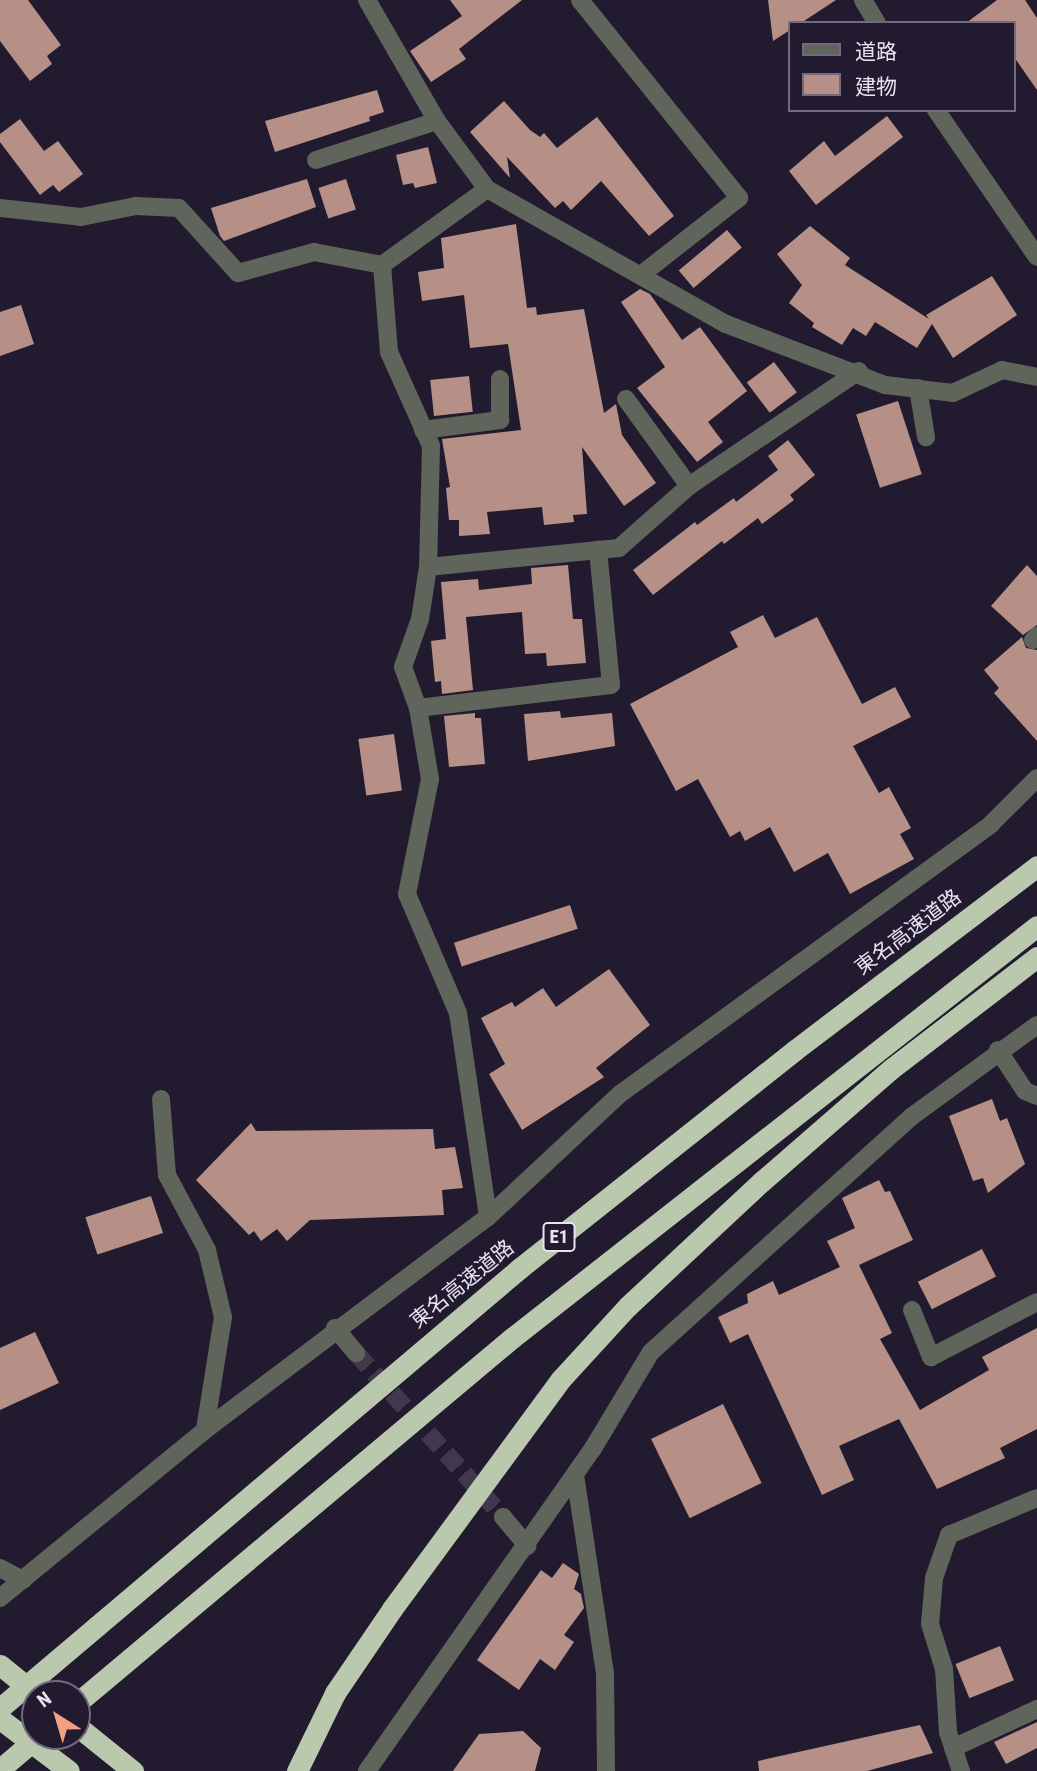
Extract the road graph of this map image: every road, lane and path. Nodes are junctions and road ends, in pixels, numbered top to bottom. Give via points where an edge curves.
1 (367, 0) edge
2 (580, 0) edge
3 (863, 0) edge
4 (876, 21) edge
5 (937, 112) edge
6 (437, 121) junction
7 (316, 160) dead end
8 (487, 189) junction
9 (0, 208) edge
10 (1037, 257) edge
11 (382, 265) junction
12 (642, 274) junction
13 (859, 372) junction
14 (1037, 377) edge
15 (500, 379) dead end
16 (918, 388) junction
17 (626, 399) dead end
18 (423, 430) junction
19 (926, 437) dead end
20 (689, 486) junction
21 (598, 550) junction
22 (428, 567) junction
23 (418, 708) junction
24 (1037, 778) edge
25 (1037, 866) edge
26 (1037, 926) edge
27 (1037, 957) edge
28 (1037, 1025) edge
29 (998, 1050) junction
30 (1037, 1096) edge
31 (161, 1099) dead end
32 (488, 1217) junction
33 (1037, 1302) edge
34 (912, 1310) dead end
35 (335, 1328) junction
36 (356, 1353) tunnel mouth
37 (205, 1430) junction
38 (575, 1475) junction
39 (1037, 1498) edge
40 (503, 1517) tunnel mouth
41 (527, 1546) junction
42 (0, 1569) edge
43 (23, 1580) junction
44 (4, 1595) edge
45 (0, 1665) edge
46 (21, 1682) edge
47 (91, 1691) edge
48 (0, 1708) edge
49 (1037, 1709) edge
50 (0, 1718) edge
51 (91, 1737) edge
52 (953, 1748) junction
53 (22, 1750) edge
54 (0, 1769) edge
55 (69, 1771) edge
56 (133, 1771) edge
57 (297, 1771) edge
58 (367, 1771) edge
59 (606, 1771) edge
60 (961, 1771) edge

1 - 6 street
2 - 12 street via 739,198
3 - 4 street
5 - 10 street
6 - 7 street
6 - 8 street
8 - 11 street
8 - 12 street
9 - 11 street via 81,217 136,206 180,208 238,273 314,252
11 - 18 street via 389,352
12 - 13 street via 726,324
13 - 16 street via 885,385
13 - 20 street
14 - 16 street via 1002,370 953,393
15 - 18 street via 500,420
16 - 19 street
17 - 20 street
18 - 22 street via 431,446
20 - 21 street via 619,548
21 - 22 street
21 - 23 street via 611,685
22 - 23 street via 420,619 403,667
23 - 32 street via 430,779 407,894 458,1013
24 - 32 street via 990,824 620,1094
25 - 48 highway, 東名高速道路 / E1, bridge via 784,1058 520,1268
26 - 47 highway, E1 via 543,1313
27 - 57 highway via 891,1069 761,1182 628,1307 561,1379 335,1693
28 - 29 street
29 - 30 street via 1025,1091
29 - 38 street via 911,1117 650,1352
31 - 37 street via 167,1175 207,1250 223,1317
32 - 35 street
33 - 34 street via 931,1357
35 - 36 street
35 - 37 street
37 - 43 street
38 - 41 street
38 - 59 street via 605,1673
39 - 52 street via 949,1535 934,1578 930,1624 944,1669
40 - 41 street
41 - 58 street
42 - 43 street
43 - 44 street
45 - 46 highway
49 - 52 street
50 - 55 highway
51 - 56 highway
52 - 60 street
53 - 54 highway, bridge

